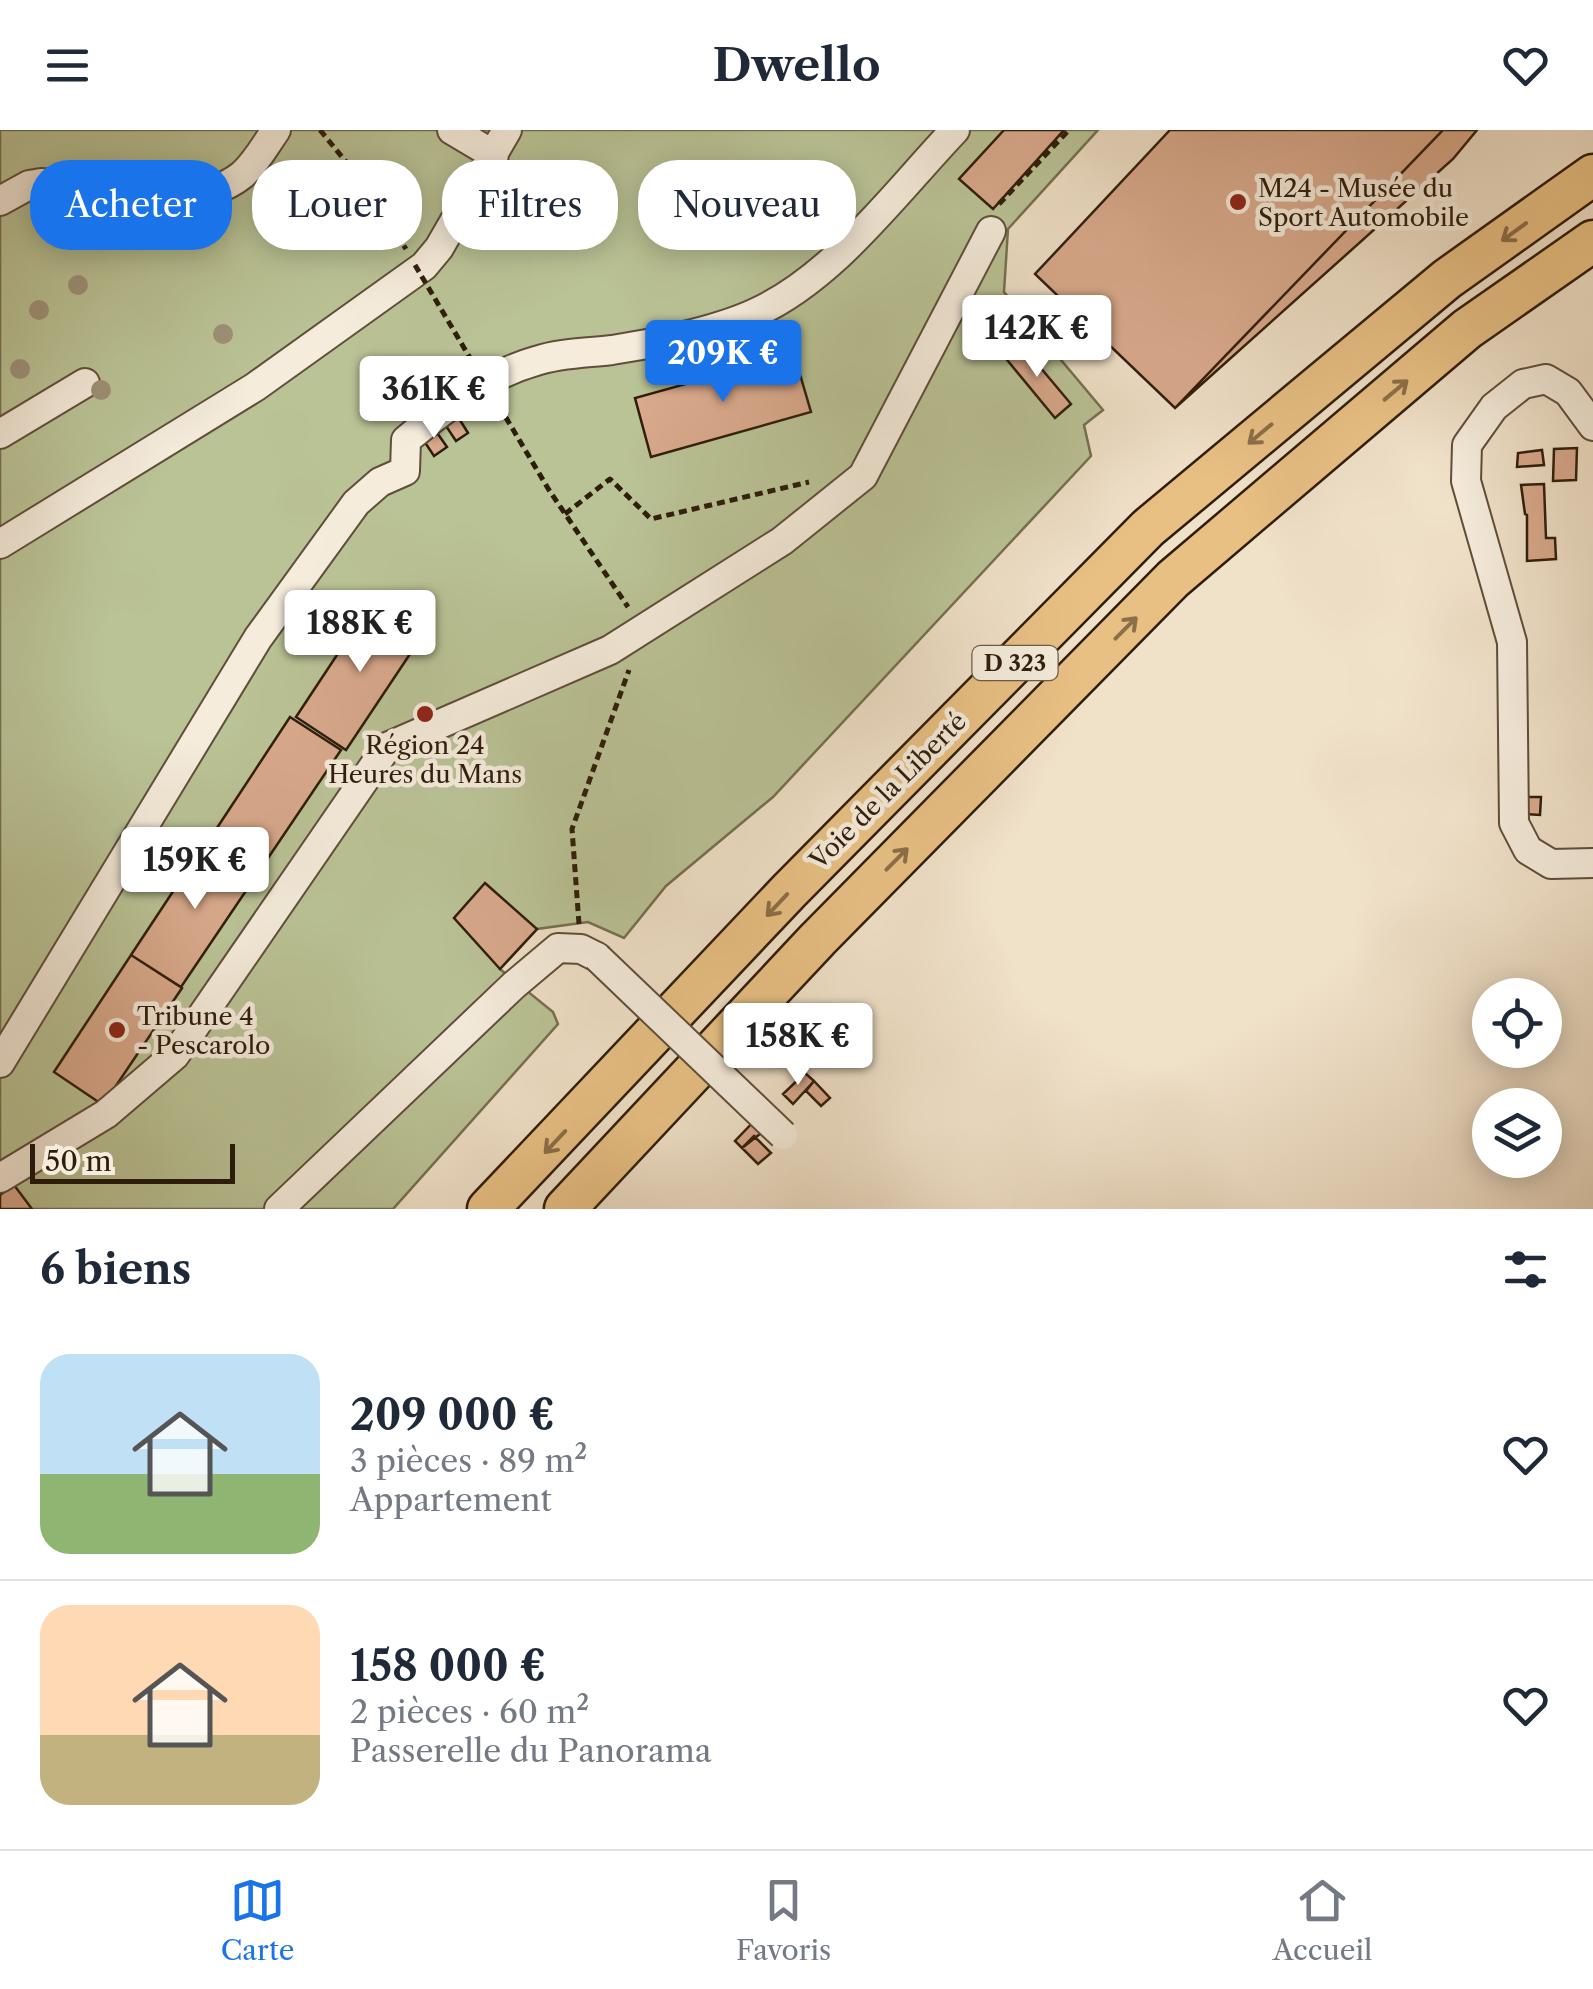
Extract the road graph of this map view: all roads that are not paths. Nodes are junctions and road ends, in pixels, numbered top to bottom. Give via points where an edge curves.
1 (276, 130) edge
2 (452, 130) edge
3 (955, 130) edge
4 (500, 143) edge
5 (1593, 175) edge
6 (0, 200) edge
7 (993, 219) road end
8 (1593, 241) edge
9 (85, 383) dead end
10 (1593, 426) edge
11 (0, 434) edge
12 (0, 544) edge
13 (1593, 863) edge
14 (0, 1062) edge
15 (783, 1135) dead end
16 (0, 1178) edge
17 (279, 1209) edge
18 (488, 1209) edge
19 (565, 1209) edge

1 - 6 street via 243,174 213,191 183,197 41,183
2 - 4 street
3 - 14 street via 812,280 778,302 670,338 537,360 453,402 406,440 405,471 356,503 258,638
4 - 12 street via 424,266 255,387
5 -> 18 highway, Voie de la Liberté / D 323 via 1447,279 1148,528
7 - 16 street via 863,476 782,541 610,650 387,747 176,1055 106,1114
19 -> 8 highway, D 323 via 818,938 1173,580 1467,329
9 - 11 street
10 - 13 street via 1568,392 1546,379 1524,384 1494,408 1467,445 1466,481 1512,642 1514,822 1528,850 1551,864
15 - 17 street, bridge via 589,953 558,948

